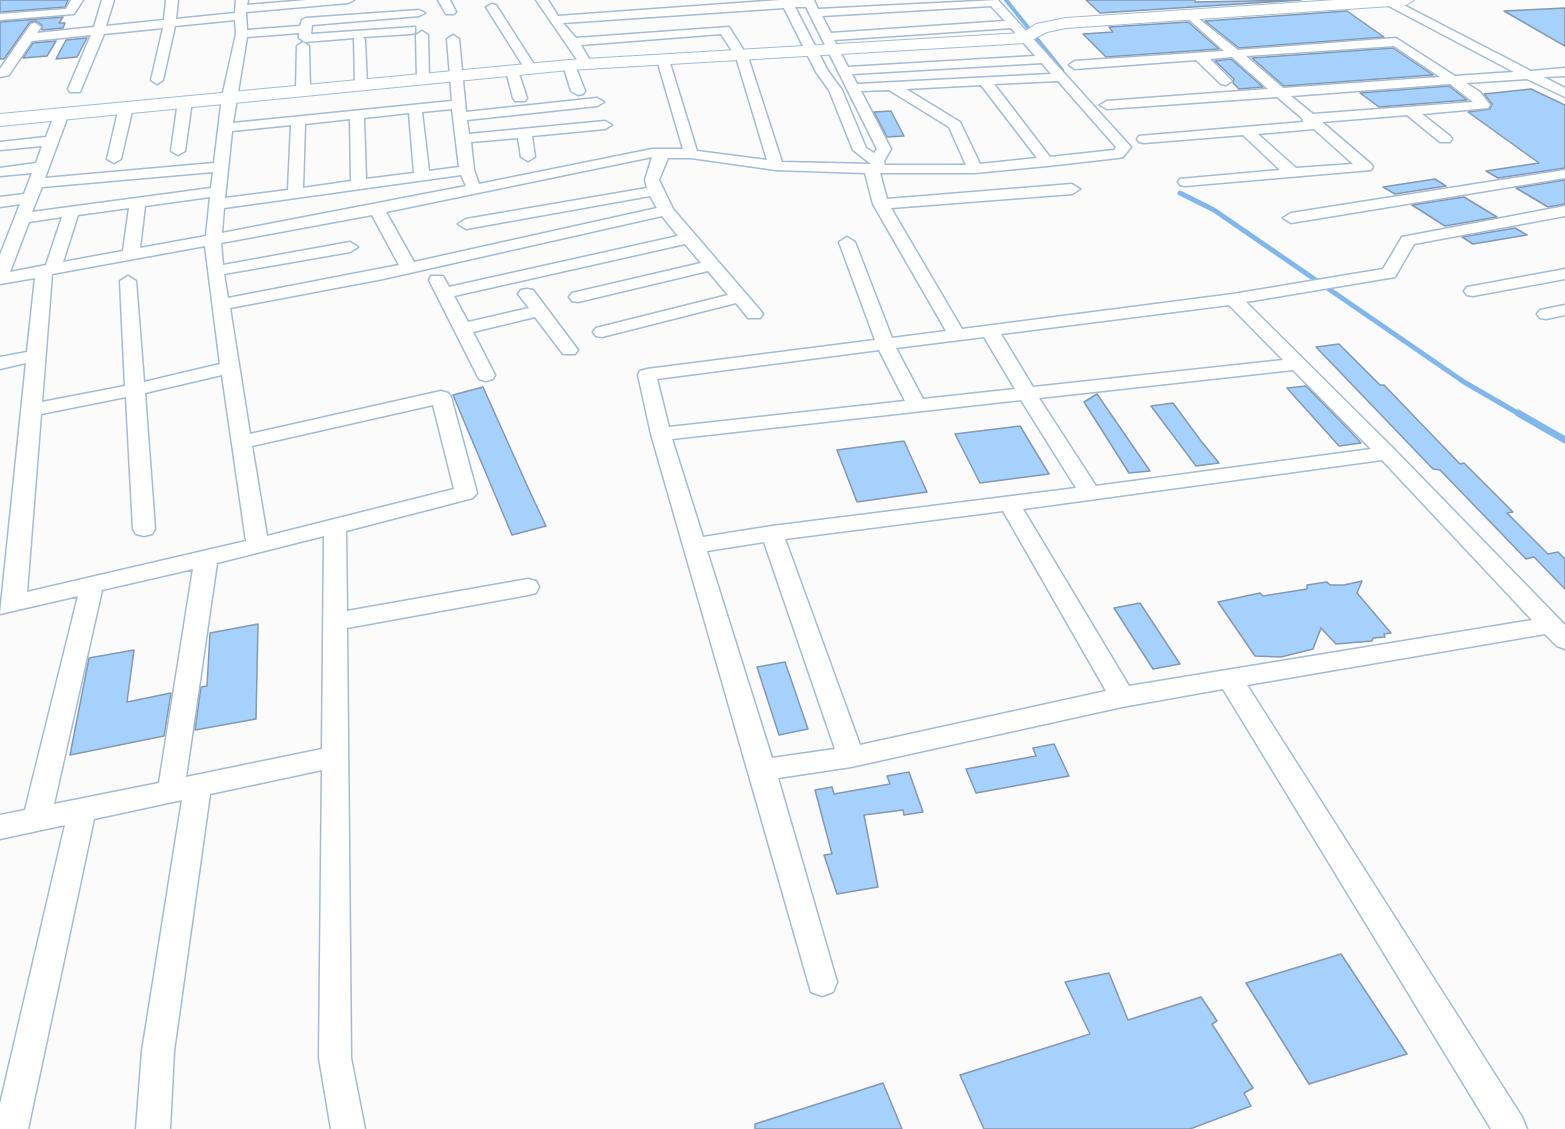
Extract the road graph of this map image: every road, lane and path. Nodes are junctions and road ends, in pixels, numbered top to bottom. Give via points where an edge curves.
1 (30, 0) edge
2 (77, 0) edge
3 (108, 0) edge
4 (172, 0) edge
5 (348, 0) edge
6 (444, 0) edge
7 (542, 0) edge
8 (659, 0) edge
9 (1406, 0) edge
10 (992, 1) edge
11 (1387, 1) edge
12 (787, 2) edge
13 (1322, 2) edge
14 (933, 3) edge
15 (491, 4) edge
16 (887, 4) edge
17 (811, 5) edge
18 (241, 8) edge
19 (903, 8) junction
20 (708, 9) junction
21 (450, 12) dead end
22 (665, 12) junction
23 (44, 14) junction
24 (419, 14) dead end
25 (1189, 14) junction
26 (20, 15) junction
27 (0, 17) edge
28 (554, 20) junction
29 (171, 22) junction
30 (305, 29) junction
31 (725, 30) junction
32 (99, 31) junction
33 (1028, 32) junction
34 (242, 34) junction
35 (27, 38) junction
36 (924, 38) junction
37 (453, 39) dead end
38 (359, 40) dead end
39 (573, 42) junction
40 (830, 44) junction
41 (303, 46) dead end
42 (907, 46) junction
43 (812, 51) junction
44 (1234, 52) junction
45 (1198, 55) junction
46 (742, 57) junction
47 (1045, 59) junction
48 (663, 60) junction
49 (1075, 64) dead end
50 (578, 65) junction
51 (919, 66) junction
52 (531, 69) junction
53 (512, 71) junction
54 (843, 71) junction
55 (1565, 72) edge
56 (0, 73) edge
57 (1532, 75) junction
58 (455, 76) junction
59 (1062, 77) junction
60 (423, 79) junction
61 (158, 80) dead end
62 (1226, 81) dead end
63 (1454, 81) junction
64 (985, 82) junction
65 (927, 84) junction
66 (361, 85) junction
67 (892, 86) junction
68 (853, 88) junction
69 (75, 89) dead end
70 (303, 90) junction
71 (578, 91) dead end
72 (1282, 93) junction
73 (1565, 93) edge
74 (229, 97) junction
75 (520, 98) dead end
76 (185, 101) junction
77 (597, 102) dead end
78 (1107, 105) dead end
79 (126, 107) junction
80 (415, 108) junction
81 (459, 110) junction
82 (1410, 111) junction
83 (62, 113) junction
84 (357, 114) junction
85 (0, 120) edge
86 (298, 120) junction
87 (1312, 122) junction
88 (605, 125) dead end
89 (225, 128) junction
90 (578, 128) junction
91 (1247, 131) junction
92 (524, 133) junction
93 (1445, 138) dead end
94 (463, 139) junction
95 (1144, 139) dead end
96 (52, 141) junction
97 (0, 146) edge
98 (582, 146) dead end
99 (178, 151) dead end
100 (663, 152) junction
101 (691, 154) junction
102 (528, 157) dead end
103 (114, 159) dead end
104 (1047, 162) junction
105 (776, 166) junction
106 (876, 166) junction
107 (42, 167) junction
108 (220, 167) junction
109 (975, 169) junction
110 (467, 170) junction
111 (0, 172) edge
112 (1292, 173) junction
113 (1565, 174) edge
114 (422, 176) junction
115 (1185, 182) dead end
116 (36, 183) junction
117 (359, 185) junction
118 (473, 189) junction
119 (1072, 189) dead end
120 (655, 191) junction
121 (295, 193) junction
122 (30, 198) junction
123 (217, 198) junction
124 (0, 202) edge
125 (138, 202) junction
126 (881, 204) junction
127 (377, 209) junction
128 (666, 210) junction
129 (72, 211) junction
130 (1565, 211) edge
131 (1291, 218) dead end
132 (20, 224) junction
133 (466, 224) dead end
134 (0, 231) edge
135 (689, 238) junction
136 (213, 241) junction
137 (847, 242) dead end
138 (350, 247) dead end
139 (131, 255) junction
140 (429, 264) junction
141 (712, 265) junction
142 (409, 268) junction
143 (49, 269) junction
144 (215, 271) junction
145 (1565, 274) edge
146 (0, 278) edge
147 (128, 281) dead end
148 (1473, 291) dead end
149 (444, 293) junction
150 (527, 294) dead end
151 (578, 297) dead end
152 (740, 297) junction
153 (1233, 299) junction
154 (220, 305) junction
155 (1565, 310) edge
156 (540, 311) junction
157 (754, 314) dead end
158 (1545, 314) dead end
159 (462, 329) junction
160 (990, 331) junction
161 (602, 332) dead end
162 (957, 335) junction
163 (885, 344) junction
164 (569, 350) dead end
165 (36, 356) junction
166 (0, 363) edge
167 (1296, 364) junction
168 (230, 367) junction
169 (486, 375) dead end
170 (135, 390) junction
171 (1027, 394) junction
172 (917, 406) junction
173 (31, 410) junction
174 (661, 434) junction
175 (242, 442) junction
176 (1387, 453) junction
177 (1090, 493) junction
178 (1009, 503) junction
179 (335, 526) junction
180 (144, 529) dead end
181 (772, 533) junction
182 (258, 546) junction
183 (694, 546) junction
184 (206, 559) junction
185 (92, 585) junction
186 (528, 587) dead end
187 (7, 605) edge
188 (335, 622) junction
189 (1558, 632) edge
190 (1230, 679) junction
191 (1122, 697) junction
192 (335, 757) junction
193 (851, 757) junction
194 (762, 770) junction
195 (185, 788) junction
196 (82, 810) junction
197 (37, 819) junction
198 (0, 827) edge
199 (822, 982) dead end
200 (11, 1129) edge
201 (153, 1129) edge
202 (348, 1129) edge
203 (1510, 1129) edge

1 - 26 street
2 - 23 street via 70,12
3 - 32 street
4 - 29 street
5 - 18 street
6 - 21 street
7 - 28 street
8 - 22 street
9 - 11 street
10 - 14 street
10 - 33 street
11 - 13 street
11 - 57 street
12 - 17 street
12 - 20 street
12 - 43 street
13 - 25 street
14 - 19 street
15 - 52 street
16 - 17 street
16 - 19 street
17 - 40 street
18 - 29 street
18 - 34 street
19 - 36 street
20 - 22 street
20 - 31 street
22 - 28 street
23 - 26 street
23 - 35 street
24 - 30 street via 306,22
25 - 33 street via 1066,23
25 - 44 street
26 - 27 street
28 - 39 street
29 - 32 street
29 - 61 street
30 - 34 street
30 - 60 street via 305,39 417,32
31 - 39 street
31 - 46 street
32 - 35 street
32 - 69 street
33 - 36 street
33 - 47 street
34 - 74 street
35 - 56 street via 5,72
36 - 40 street
36 - 42 street
37 - 58 street
38 - 66 street
39 - 50 street
40 - 42 street
40 - 43 street
40 - 54 street
41 - 70 street
42 - 51 street
43 - 46 street
43 - 106 street via 835,90 860,150
44 - 45 street
44 - 63 street via 1396,42
44 - 72 street
45 - 49 street
45 - 62 street
46 - 48 street
46 - 105 street
47 - 51 street
47 - 59 street
48 - 50 street
48 - 101 street
50 - 52 street
50 - 71 street
51 - 54 street
51 - 65 street
52 - 53 street
53 - 58 street
53 - 75 street
54 - 68 street
55 - 57 street
57 - 63 street
57 - 73 street
58 - 60 street
58 - 81 street
59 - 64 street
59 - 104 street via 1124,147 1110,156
60 - 66 street
63 - 72 street
63 - 82 street via 1483,105
64 - 65 street
64 - 104 street
65 - 67 street
66 - 70 street
67 - 68 street
67 - 109 street via 955,125
68 - 106 street via 884,149
70 - 74 street
72 - 78 street
72 - 87 street
74 - 76 street
74 - 89 street
76 - 79 street
76 - 99 street
77 - 81 street
79 - 83 street
79 - 103 street
80 - 81 street
80 - 84 street
80 - 114 street
81 - 94 street
82 - 87 street
82 - 93 street
83 - 85 street
83 - 96 street
84 - 86 street
84 - 117 street
86 - 89 street
86 - 121 street
87 - 91 street
87 - 112 street via 1366,166
88 - 90 street
89 - 108 street
90 - 92 street
90 - 98 street
91 - 95 street
91 - 112 street
92 - 94 street
92 - 102 street
94 - 110 street
96 - 97 street
96 - 107 street
100 - 101 street
100 - 118 street
100 - 120 street via 652,180
101 - 105 street
104 - 109 street
105 - 106 street
106 - 109 street
106 - 126 street
107 - 111 street
107 - 116 street
108 - 116 street
108 - 123 street
110 - 114 street
110 - 118 street
112 - 115 street
113 - 131 street
114 - 117 street
116 - 122 street
117 - 121 street
118 - 127 street
119 - 126 street
120 - 128 street
120 - 133 street
121 - 123 street
122 - 124 street
122 - 132 street
123 - 125 street
123 - 136 street
125 - 129 street
125 - 139 street
126 - 162 street
127 - 136 street
127 - 142 street
128 - 135 street
128 - 140 street
129 - 132 street
129 - 143 street
130 - 153 street via 1408,240 1389,273
132 - 134 street
132 - 146 street
135 - 141 street
135 - 149 street
136 - 139 street
136 - 144 street
137 - 163 street
138 - 144 street
139 - 143 street
140 - 142 street
140 - 149 street
141 - 151 street
141 - 152 street
142 - 154 street
143 - 146 street
143 - 165 street
144 - 154 street
145 - 148 street
147 - 170 street
149 - 159 street
150 - 156 street
152 - 157 street
152 - 161 street
153 - 160 street
153 - 167 street
154 - 168 street
155 - 158 street
156 - 159 street
156 - 164 street
159 - 169 street
160 - 162 street
160 - 171 street
162 - 163 street
163 - 172 street
163 - 174 street via 647,375
165 - 166 street
165 - 173 street
167 - 171 street
167 - 176 street
168 - 170 street
168 - 175 street
170 - 173 street
170 - 180 street
171 - 172 street
171 - 177 street
172 - 174 street
173 - 187 street
174 - 183 street
175 - 179 street via 441,397 466,493
175 - 182 street
176 - 177 street
176 - 189 street
177 - 178 street
178 - 181 street
178 - 191 street
179 - 182 street
179 - 188 street
181 - 183 street
181 - 193 street
182 - 184 street
183 - 194 street
184 - 185 street
184 - 195 street
185 - 187 street
185 - 197 street
186 - 188 street
188 - 192 street
189 - 190 street
190 - 191 street
190 - 203 street
191 - 193 street
192 - 195 street
192 - 202 street via 335,1058
193 - 194 street
194 - 199 street
195 - 196 street
195 - 201 street
196 - 197 street
196 - 200 street
197 - 198 street

